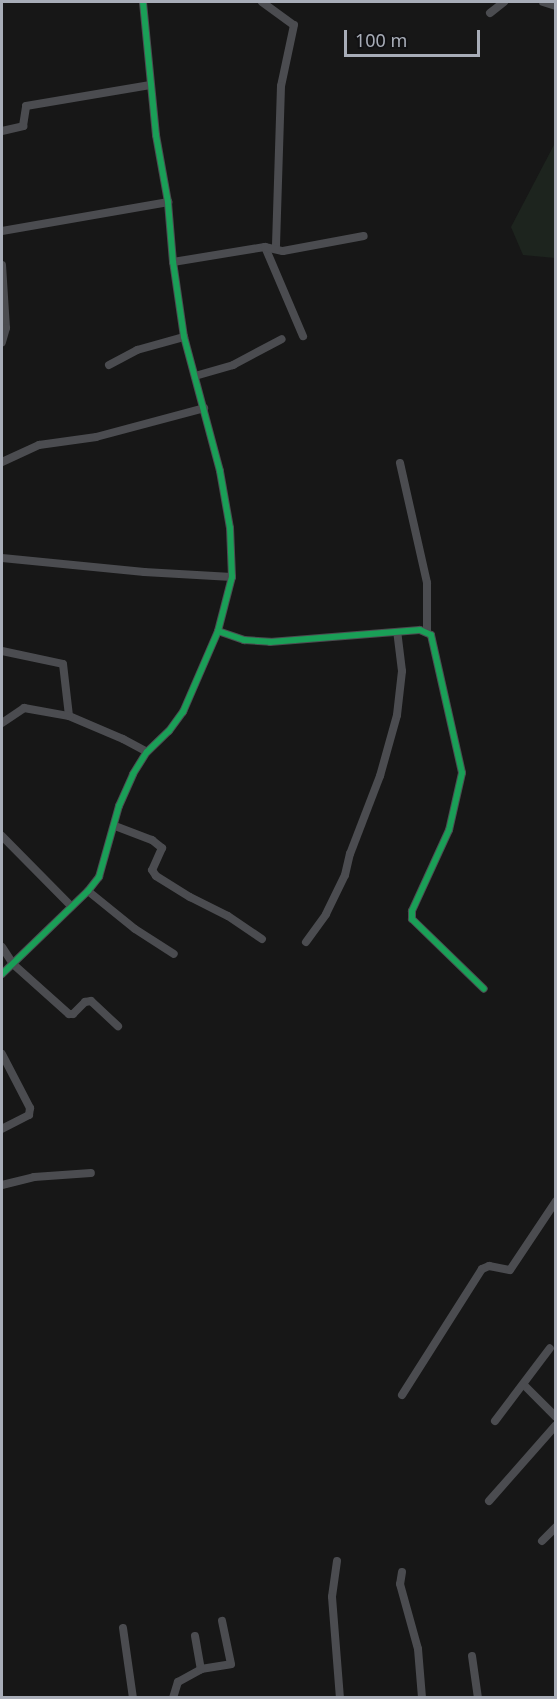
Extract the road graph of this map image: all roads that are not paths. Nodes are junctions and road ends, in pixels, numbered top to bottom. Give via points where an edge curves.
1 (143, 2) edge
2 (262, 2) edge
3 (504, 2) edge
4 (543, 2) edge
5 (555, 6) edge
6 (490, 13) dead end
7 (150, 84) junction
8 (2, 131) edge
9 (168, 202) junction
10 (2, 231) edge
11 (364, 236) dead end
12 (265, 247) junction
13 (276, 249) junction
14 (173, 262) junction
15 (2, 265) edge
16 (303, 336) dead end
17 (184, 337) junction
18 (282, 339) dead end
19 (2, 342) edge
20 (110, 365) dead end
21 (195, 376) junction
22 (204, 408) junction
23 (2, 462) edge
24 (400, 463) dead end
25 (2, 558) edge
26 (232, 577) junction
27 (218, 631) junction
28 (397, 632) junction
29 (427, 632) junction
30 (2, 651) edge
31 (69, 716) junction
32 (2, 723) edge
33 (147, 752) junction
34 (115, 826) junction
35 (2, 836) edge
36 (88, 891) junction
37 (71, 906) junction
38 (262, 939) dead end
39 (306, 942) dead end
40 (2, 947) edge
41 (174, 954) dead end
42 (13, 964) junction
43 (2, 974) edge
44 (484, 989) dead end
45 (118, 1026) dead end
46 (2, 1054) edge
47 (2, 1129) edge
48 (92, 1173) dead end
49 (2, 1185) edge
50 (555, 1201) edge
51 (550, 1348) dead end
52 (525, 1385) junction
53 (402, 1395) dead end
54 (555, 1417) edge
55 (495, 1421) dead end
56 (555, 1425) edge
57 (489, 1501) dead end
58 (555, 1527) edge
59 (543, 1541) dead end
60 (337, 1562) dead end
61 (402, 1572) dead end
62 (222, 1621) dead end
63 (123, 1628) dead end
64 (195, 1636) dead end
65 (472, 1656) dead end
66 (201, 1669) junction
67 (133, 1698) edge
68 (173, 1698) edge
69 (340, 1698) edge
70 (422, 1698) edge
71 (478, 1698) edge

1 - 7 street
2 - 13 street via 294,25 281,86
3 - 6 street
4 - 5 street
7 - 8 street via 26,106 23,126
7 - 9 street
9 - 10 street
9 - 14 street
11 - 13 street via 283,251
12 - 13 street
12 - 14 street
12 - 16 street
14 - 17 street
15 - 19 street via 6,328
17 - 20 street via 137,350
17 - 21 street
18 - 21 street via 233,365
21 - 22 street
22 - 23 street via 96,437 39,445
22 - 26 street via 230,528
24 - 29 street via 428,583
25 - 26 street
26 - 27 street
27 - 28 street via 244,640 270,642
27 - 33 street via 178,720
28 - 29 street
28 - 39 street via 402,671 400,693 380,776 345,875 326,914
29 - 44 street via 433,638 462,773 449,830 412,911 412,919
30 - 31 street via 63,664
31 - 32 street via 24,708
31 - 33 street
33 - 34 street via 126,789
34 - 36 street via 99,877
34 - 38 street via 152,840 162,848 152,870 156,876
35 - 37 street
36 - 37 street
36 - 41 street
37 - 42 street
40 - 42 street
42 - 43 street
42 - 45 street via 69,1014 91,1001
46 - 47 street via 30,1108 29,1115
48 - 49 street
50 - 53 street via 510,1270 489,1266 482,1269
51 - 52 street
52 - 54 street
52 - 55 street
56 - 57 street
58 - 59 street
60 - 69 street via 332,1596
61 - 70 street via 400,1584 418,1648
62 - 66 street via 231,1664
63 - 67 street
64 - 66 street
65 - 71 street
66 - 68 street via 178,1682

